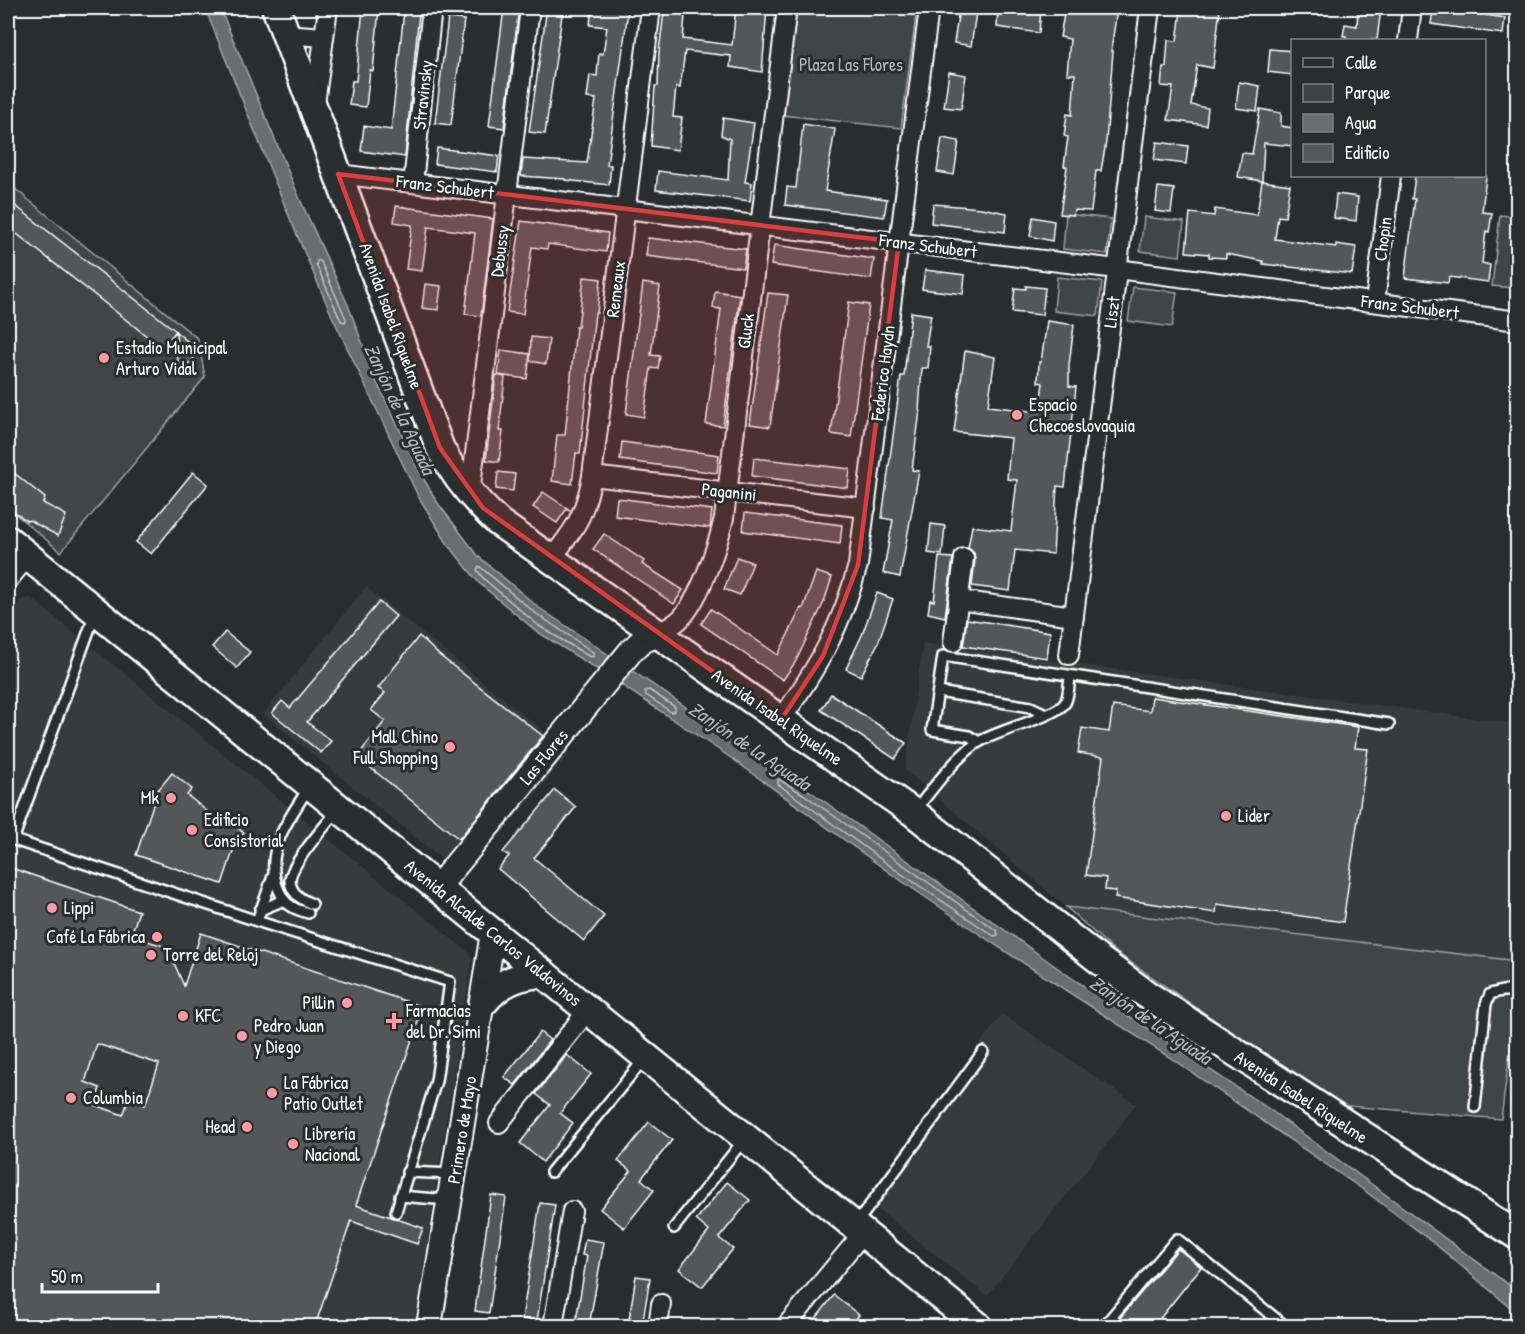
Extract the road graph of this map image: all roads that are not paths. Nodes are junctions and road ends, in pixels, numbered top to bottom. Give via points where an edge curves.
1 (276, 8) edge
2 (328, 8) edge
3 (432, 8) edge
4 (530, 8) edge
5 (651, 8) edge
6 (787, 8) edge
7 (929, 8) edge
8 (1150, 8) edge
9 (1412, 8) edge
10 (285, 34) junction
11 (324, 37) junction
12 (1408, 39) edge
13 (314, 113) junction
14 (338, 174) junction
15 (1391, 177) edge
16 (412, 183) junction
17 (507, 195) junction
18 (626, 209) junction
19 (759, 225) junction
20 (899, 242) junction
21 (1117, 269) junction
22 (1375, 302) junction
23 (1518, 321) edge
24 (592, 476) junction
25 (728, 492) junction
26 (470, 494) junction
27 (866, 508) junction
28 (18, 548) edge
29 (964, 558) dead end
30 (551, 559) junction
31 (8, 580) edge
32 (958, 600) junction
33 (96, 611) junction
34 (1074, 616) junction
35 (658, 634) junction
36 (953, 642) dead end
37 (1069, 655) dead end
38 (1070, 676) junction
39 (938, 692) junction
40 (1046, 714) junction
41 (781, 720) junction
42 (1389, 724) dead end
43 (979, 742) junction
44 (310, 785) junction
45 (339, 808) junction
46 (914, 813) junction
47 (10, 839) edge
48 (273, 876) junction
49 (437, 888) junction
50 (284, 900) junction
51 (312, 904) dead end
52 (260, 910) junction
53 (308, 914) dead end
54 (256, 921) junction
55 (493, 933) junction
56 (544, 974) junction
57 (1518, 991) edge
58 (483, 1003) junction
59 (588, 1010) junction
60 (983, 1052) dead end
61 (646, 1057) junction
62 (1475, 1107) dead end
63 (499, 1123) dead end
64 (746, 1138) junction
65 (407, 1172) junction
66 (550, 1172) dead end
67 (454, 1174) junction
68 (400, 1196) junction
69 (450, 1200) junction
70 (572, 1211) dead end
71 (396, 1212) dead end
72 (674, 1228) dead end
73 (859, 1229) junction
74 (1518, 1236) edge
75 (661, 1304) dead end
76 (433, 1326) edge
77 (553, 1326) edge
78 (658, 1326) edge
79 (786, 1326) edge
80 (978, 1326) edge
81 (1104, 1326) edge
82 (1285, 1326) edge

1 - 10 main road, Avenida Isabel Riquelme
2 - 11 street
3 - 16 street, Stravinsky
4 - 17 street, Debussy
5 - 18 street, Remeaux
6 - 19 street, Gluck
7 - 20 street, Federico Haydn
8 - 21 street, Liszt
9 - 12 street
10 - 11 street
10 - 13 main road, Avenida Isabel Riquelme
11 - 13 street
13 - 14 main road, Avenida Isabel Riquelme
14 - 16 street, Franz Schubert
14 - 26 main road, Avenida Isabel Riquelme via 440,448
15 - 22 street, Chopin
16 - 17 street, Franz Schubert
17 - 18 street, Franz Schubert
17 - 26 street, Debussy
18 - 19 street, Franz Schubert
18 - 24 street, Remeaux
19 - 20 street, Franz Schubert
19 - 25 street, Gluck
20 - 21 street, Franz Schubert
20 - 27 street, Federico Haydn
21 - 22 street, Franz Schubert
21 - 34 street, Liszt
22 - 23 street, Franz Schubert
24 - 25 street, Paganini
24 - 30 street, Remeaux via 582,516
25 - 27 street, Paganini
25 - 35 street, Gluck via 716,551 700,586 679,620
26 - 30 main road, Avenida Isabel Riquelme via 498,522
27 - 41 street, Federico Haydn via 858,565 844,612 823,656
28 - 31 street
28 - 33 main road, Avenida Alcalde Carlos Valdovinos
29 - 32 street
30 - 35 main road, Avenida Isabel Riquelme
32 - 34 street
32 - 36 street
33 - 44 main road, Avenida Alcalde Carlos Valdovinos
33 - 47 lane
34 - 37 street, Liszt
35 - 41 main road, Avenida Isabel Riquelme
35 - 49 street, Las Flores via 631,651
38 - 39 lane via 943,656
38 - 40 lane via 1065,703
38 - 42 lane
39 - 40 lane via 1030,706
39 - 43 lane via 932,730 969,736
40 - 43 lane
41 - 46 main road, Avenida Isabel Riquelme
43 - 46 lane via 960,758
44 - 45 main road, Avenida Alcalde Carlos Valdovinos
44 - 48 lane via 281,835 272,858
45 - 49 main road, Avenida Alcalde Carlos Valdovinos
45 - 51 lane via 302,854 291,875 292,889 300,899
46 - 74 main road, Avenida Isabel Riquelme via 1146,994
47 - 54 lane
48 - 50 lane
48 - 52 lane
49 - 55 main road, Avenida Alcalde Carlos Valdovinos
50 - 52 lane
50 - 53 lane
52 - 54 lane
54 - 65 lane via 450,982 436,1081
55 - 56 main road, Avenida Alcalde Carlos Valdovinos
55 - 58 street, Primero de Mayo
56 - 58 main road via 512,979 495,989
56 - 59 main road, Avenida Alcalde Carlos Valdovinos
57 - 62 lane via 1490,994 1486,1004
58 - 67 street, Primero de Mayo
59 - 61 main road, Avenida Alcalde Carlos Valdovinos
59 - 63 street
60 - 73 lane
61 - 64 main road, Avenida Alcalde Carlos Valdovinos
61 - 66 lane
64 - 72 lane
64 - 73 main road, Avenida Alcalde Carlos Valdovinos
65 - 67 lane
65 - 68 lane
67 - 69 street, Primero de Mayo
68 - 69 lane
68 - 71 lane
69 - 76 street, Primero de Mayo
70 - 77 street
73 - 79 street
73 - 80 main road, Avenida Alcalde Carlos Valdovinos
75 - 78 street
81 - 82 lane via 1177,1239

